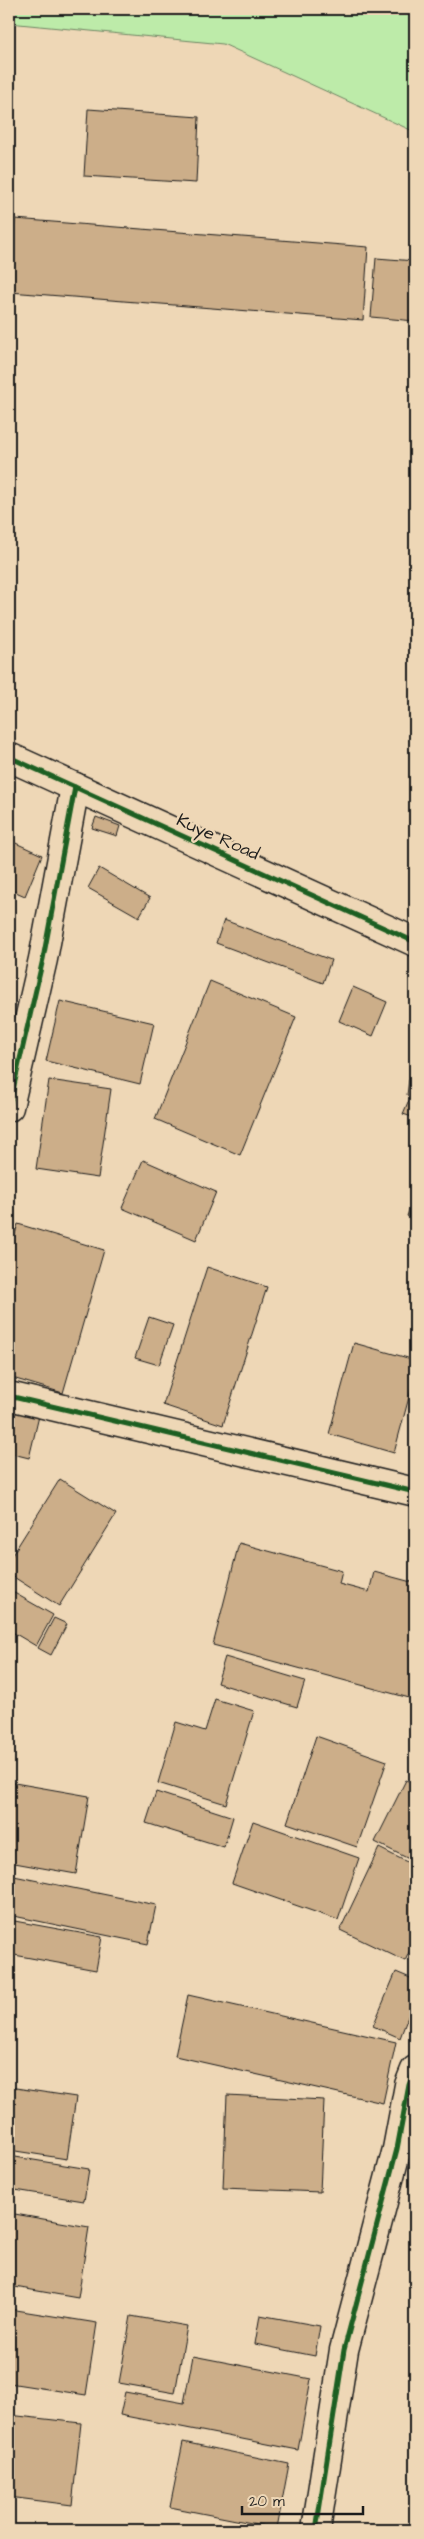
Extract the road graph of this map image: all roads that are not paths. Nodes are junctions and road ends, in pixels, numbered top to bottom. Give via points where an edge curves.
1 (9, 757) edge
2 (75, 787) junction
3 (415, 942) edge
4 (9, 1107) edge
5 (9, 1396) edge
6 (415, 1492) edge
7 (415, 2070) edge
8 (316, 2530) edge

1 - 2 street, Kuye Road
2 - 3 street, Kuye Road
2 - 4 street via 43,959
5 - 6 street
7 - 8 street via 344,2350

